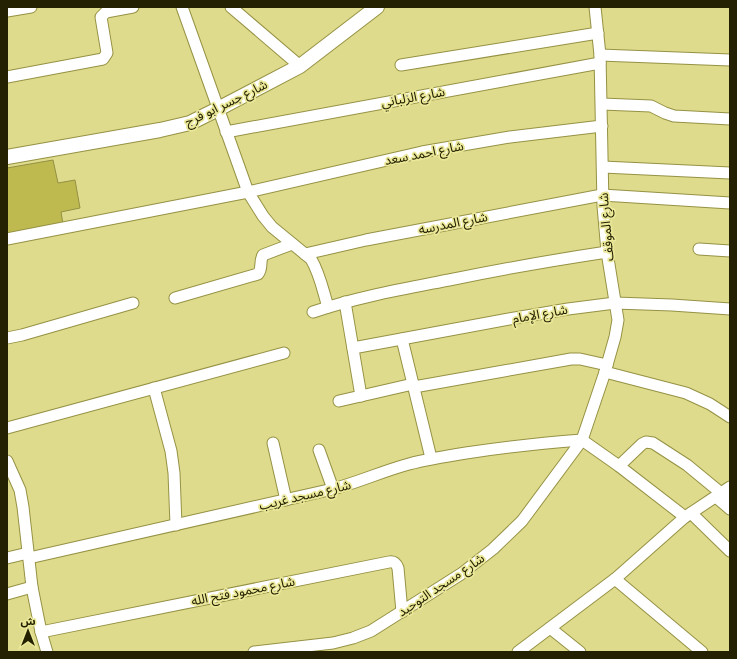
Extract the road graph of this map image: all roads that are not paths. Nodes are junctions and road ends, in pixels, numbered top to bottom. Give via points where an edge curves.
1 (31, 7) edge
2 (133, 7) edge
3 (182, 7) edge
4 (231, 7) edge
5 (377, 7) edge
6 (595, 7) edge
7 (111, 9) edge
8 (7, 11) edge
9 (598, 33) junction
10 (600, 59) junction
11 (730, 60) edge
12 (300, 66) junction
13 (401, 66) dead end
14 (7, 77) edge
15 (602, 104) junction
16 (218, 110) junction
17 (730, 119) edge
18 (602, 126) junction
19 (226, 132) junction
20 (7, 157) edge
21 (603, 167) junction
22 (730, 173) edge
23 (248, 192) junction
24 (602, 195) junction
25 (730, 203) edge
26 (7, 239) edge
27 (292, 244) junction
28 (700, 249) dead end
29 (730, 251) edge
30 (607, 252) junction
31 (305, 254) junction
32 (174, 298) dead end
33 (345, 302) junction
34 (615, 303) junction
35 (133, 304) dead end
36 (328, 307) junction
37 (730, 309) edge
38 (313, 312) dead end
39 (7, 338) edge
40 (402, 339) junction
41 (353, 348) junction
42 (284, 353) dead end
43 (606, 369) junction
44 (413, 386) junction
45 (154, 388) junction
46 (361, 396) junction
47 (339, 402) dead end
48 (730, 417) edge
49 (7, 428) edge
50 (582, 440) junction
51 (272, 443) dead end
52 (319, 450) dead end
53 (431, 458) junction
54 (7, 461) edge
55 (619, 466) junction
56 (11, 480) edge
57 (333, 490) junction
58 (724, 494) edge
59 (286, 500) junction
60 (730, 510) edge
61 (688, 515) junction
62 (176, 525) junction
63 (730, 551) edge
64 (28, 556) junction
65 (7, 558) edge
66 (615, 579) junction
67 (32, 587) junction
68 (7, 594) edge
69 (402, 612) junction
70 (550, 628) junction
71 (41, 632) junction
72 (47, 652) edge
73 (254, 652) edge
74 (518, 652) edge
75 (580, 652) edge
76 (702, 652) edge

1 - 8 street
2 - 7 street
3 - 16 street
4 - 12 street
5 - 12 street, شارع جسر ابو فرج
6 - 9 street, شارع الموقف
7 - 14 street via 101,17 106,57
9 - 10 street, شارع الموقف
9 - 13 street
10 - 11 street, شارع الزلباني
10 - 15 street, شارع الموقف
10 - 19 street, شارع الزلباني
12 - 16 street, شارع جسر ابو فرج
15 - 17 street via 651,106 674,116
15 - 18 street, شارع الموقف
16 - 19 street
16 - 20 street, شارع جسر ابو فرج via 190,123 160,130
18 - 21 street, شارع الموقف
18 - 23 street, شارع احمد سعد via 510,137 422,152
19 - 23 street
21 - 22 street
21 - 24 street, شارع الموقف
23 - 26 street, شارع احمد سعد
23 - 27 street via 272,227
24 - 25 street, شارع المدرسه
24 - 30 street, شارع الموقف
24 - 31 street, شارع المدرسه
27 - 31 street
27 - 32 street via 263,255 258,274
28 - 29 street
30 - 33 street via 384,292
30 - 34 street, شارع الموقف
31 - 36 street via 316,266
33 - 36 street
33 - 41 street
34 - 37 street, شارع الإمام
34 - 40 street, شارع الإمام via 560,310
34 - 43 street, شارع الموقف via 618,320
35 - 39 street
36 - 38 street
40 - 41 street, شارع الإمام
40 - 44 street
41 - 46 street
42 - 45 street
43 - 44 street via 580,359 571,359
43 - 48 street via 686,393
43 - 50 street, شارع الموقف
44 - 46 street
44 - 53 street
45 - 49 street
45 - 62 street via 171,451
46 - 47 street
50 - 53 street, شارع مسجد غريب
50 - 55 street
50 - 69 street, شارع مسجد التوحيد via 518,526 462,574
51 - 59 street
52 - 57 street
53 - 57 street, شارع مسجد غريب
54 - 56 street
55 - 58 street via 642,444 653,443
55 - 61 street
56 - 64 street via 20,490
57 - 59 street, شارع مسجد غريب
58 - 60 street
58 - 61 street
59 - 62 street, شارع مسجد غريب
61 - 63 street
61 - 66 street
62 - 64 street, شارع مسجد غريب
64 - 65 street, شارع مسجد غريب
64 - 67 street
66 - 70 street
66 - 76 street
67 - 68 street
67 - 71 street
69 - 71 street, شارع محمود فتح الله via 398,568 393,562
69 - 73 street, شارع مسجد التوحيد via 371,631 353,638 333,643
70 - 74 street
70 - 75 street
71 - 72 street

